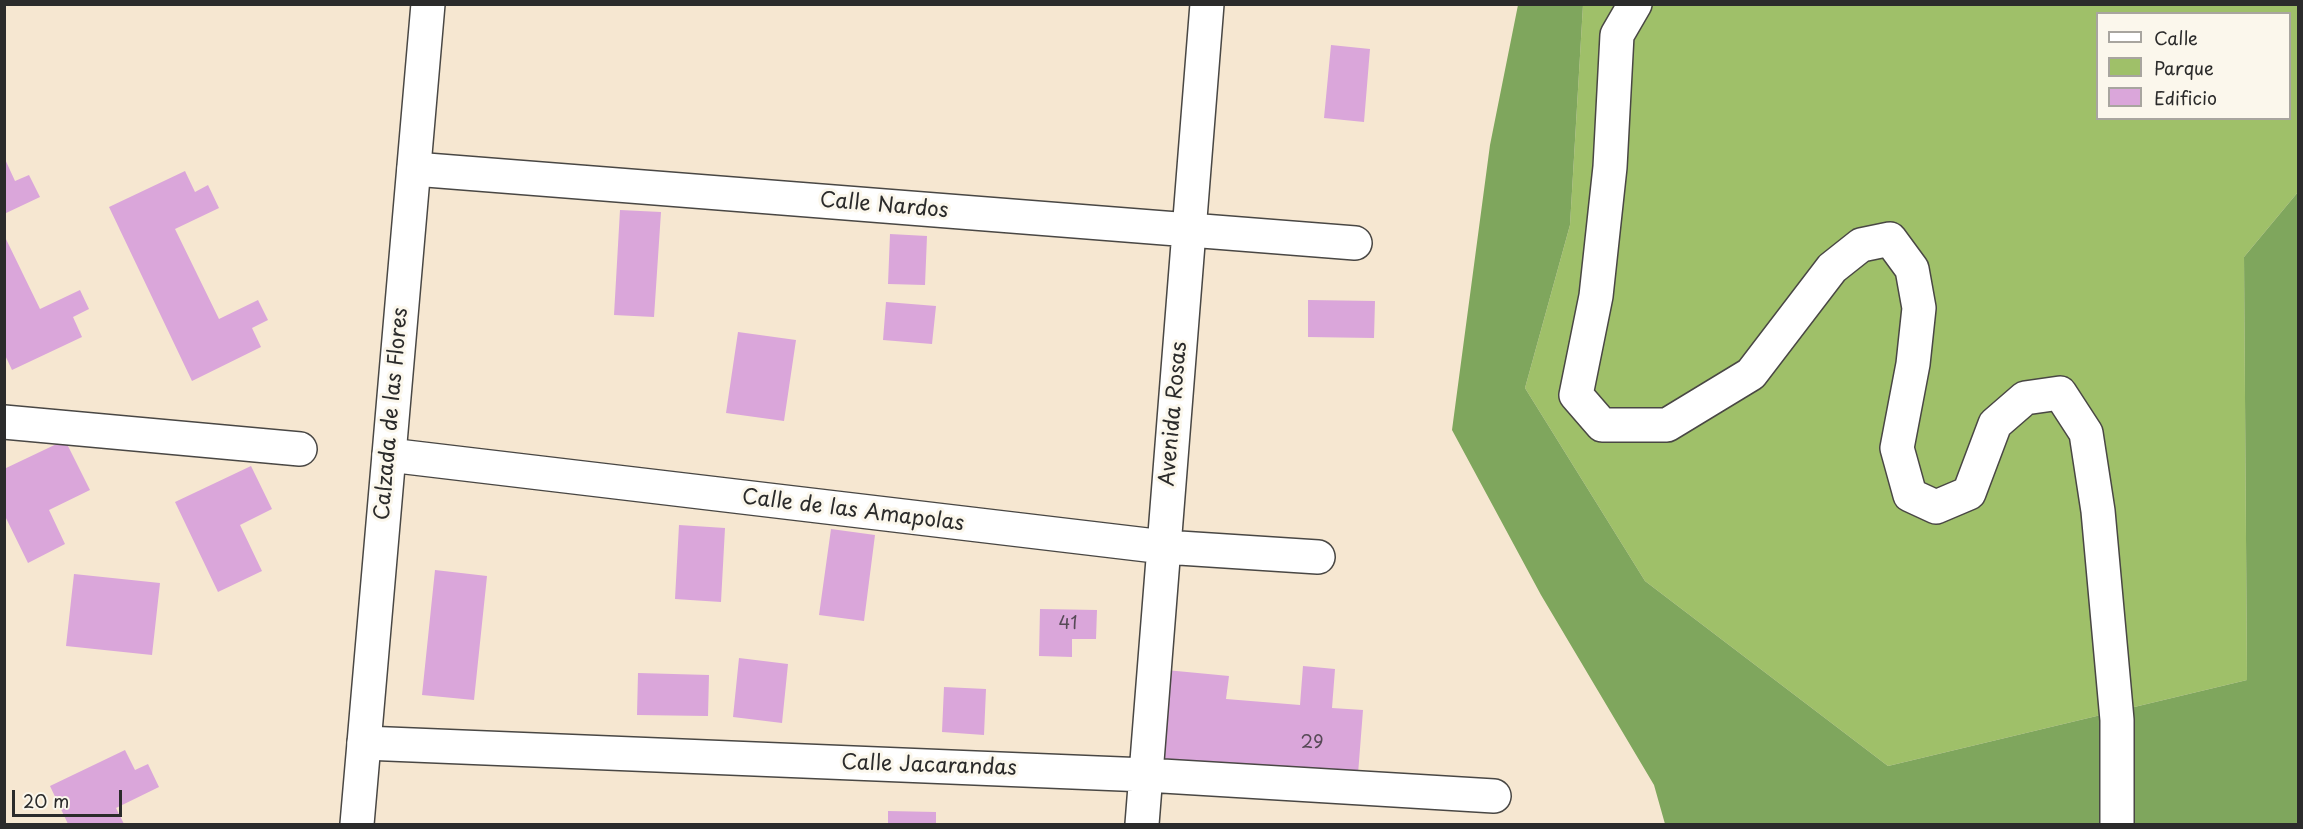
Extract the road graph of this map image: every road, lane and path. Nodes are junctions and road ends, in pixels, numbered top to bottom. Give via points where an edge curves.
1 (428, 4) edge
2 (1207, 4) edge
3 (1635, 4) edge
4 (414, 169) junction
5 (1189, 230) junction
6 (1355, 243) dead end
7 (4, 422) edge
8 (300, 449) dead end
9 (389, 455) junction
10 (1164, 548) junction
11 (1318, 557) dead end
12 (364, 743) junction
13 (1146, 775) junction
14 (1494, 796) dead end
15 (357, 825) edge
16 (1142, 825) edge
17 (2117, 825) edge

1 - 4 street, Calzada de las Flores
2 - 5 street, Avenida Rosas
3 - 17 street via 1617,35 1610,167 1596,296 1576,395 1602,425 1667,425 1751,374 1832,268 1861,245 1890,239 1912,269 1919,308 1898,448 1910,495 1936,507 1969,494 1995,424 2025,398 2060,393 2086,433 2098,511 2117,720
4 - 5 street, Calle Nardos
4 - 9 street, Calzada de las Flores
5 - 6 street, Calle Nardos
5 - 10 street, Avenida Rosas
7 - 8 street
9 - 10 street, Calle de las Amapolas
9 - 12 street, Calzada de las Flores
10 - 11 street, Calle de las Amapolas
10 - 13 street, Avenida Rosas
12 - 13 street, Calle Jacarandas
12 - 15 street, Calzada de las Flores
13 - 14 street, Calle Jacarandas
13 - 16 street, Avenida Rosas

